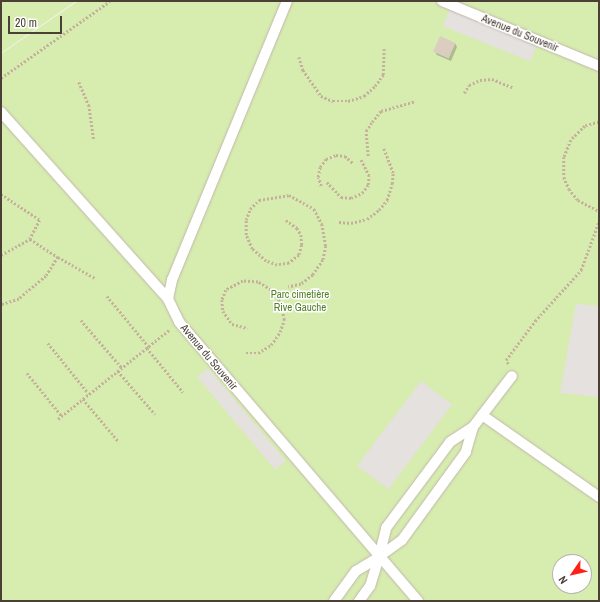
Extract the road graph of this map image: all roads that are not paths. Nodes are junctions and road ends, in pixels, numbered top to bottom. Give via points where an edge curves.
1 (287, 1) edge
2 (442, 1) edge
3 (599, 66) edge
4 (1, 112) edge
5 (168, 299) junction
6 (512, 376) road end
7 (482, 415) junction
8 (473, 427) junction
9 (599, 497) edge
10 (379, 557) junction
11 (334, 601) edge
12 (359, 601) edge
13 (418, 601) edge

1 - 5 lane via 172,280
2 - 3 lane, Avenue du Souvenir
4 - 5 lane, Avenue du Souvenir
5 - 10 lane, Avenue du Souvenir via 179,322
6 - 7 lane
7 - 8 lane
7 - 9 lane
8 - 10 lane via 466,452 402,540
8 - 10 lane via 450,442 386,528
10 - 11 lane via 356,571
10 - 12 lane via 370,586
10 - 13 lane, Avenue du Souvenir

